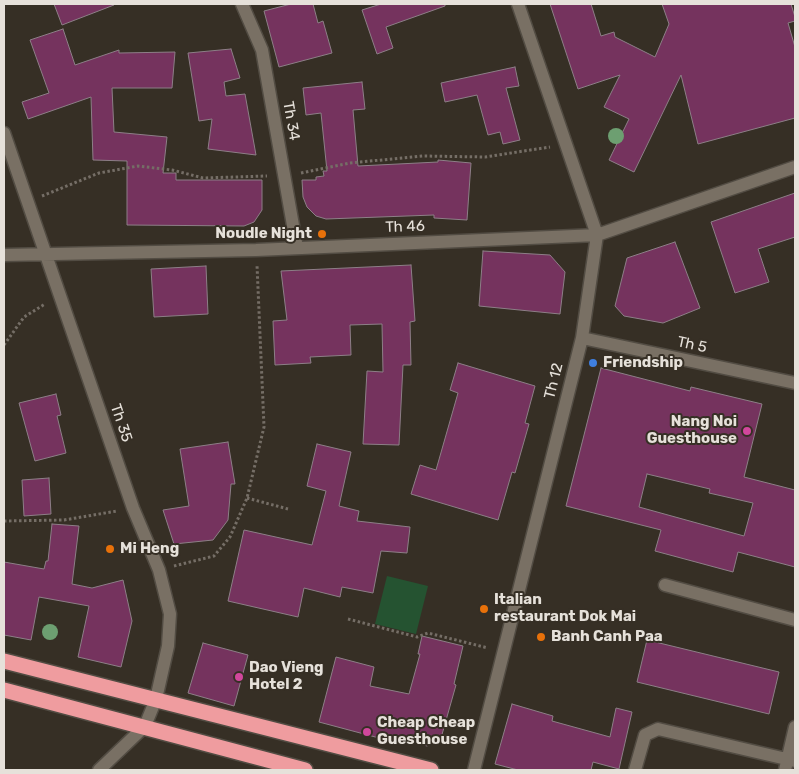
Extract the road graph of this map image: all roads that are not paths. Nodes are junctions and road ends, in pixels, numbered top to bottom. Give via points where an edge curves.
1 (242, 4) edge
2 (518, 4) edge
3 (4, 134) edge
4 (795, 167) edge
5 (597, 235) junction
6 (297, 248) junction
7 (46, 253) junction
8 (4, 255) edge
9 (582, 338) junction
10 (795, 383) edge
11 (665, 585) dead end
12 (795, 620) edge
13 (4, 661) edge
14 (4, 690) edge
15 (156, 699) junction
16 (145, 726) junction
17 (795, 727) edge
18 (789, 763) edge
19 (99, 770) edge
20 (306, 770) edge
21 (431, 770) edge
22 (474, 770) edge
23 (634, 770) edge

1 - 6 street, Th 34 via 262,50
2 - 5 street, Th 12
3 - 7 street, Th 35
4 - 5 street, Th 46
5 - 6 street, Th 46
5 - 9 street, Th 12
6 - 7 street, Th 46
7 - 8 street, Th 46
7 - 15 street, Th 35 via 133,508 159,570 170,614 168,646
9 - 10 street, Th 5
9 - 22 street, Th 12
11 - 12 street
13 - 15 highway
14 - 16 highway
15 - 16 street, Th 35
15 - 21 highway
16 - 19 street
16 - 20 highway
17 - 18 street
18 - 23 street via 658,730 645,734

